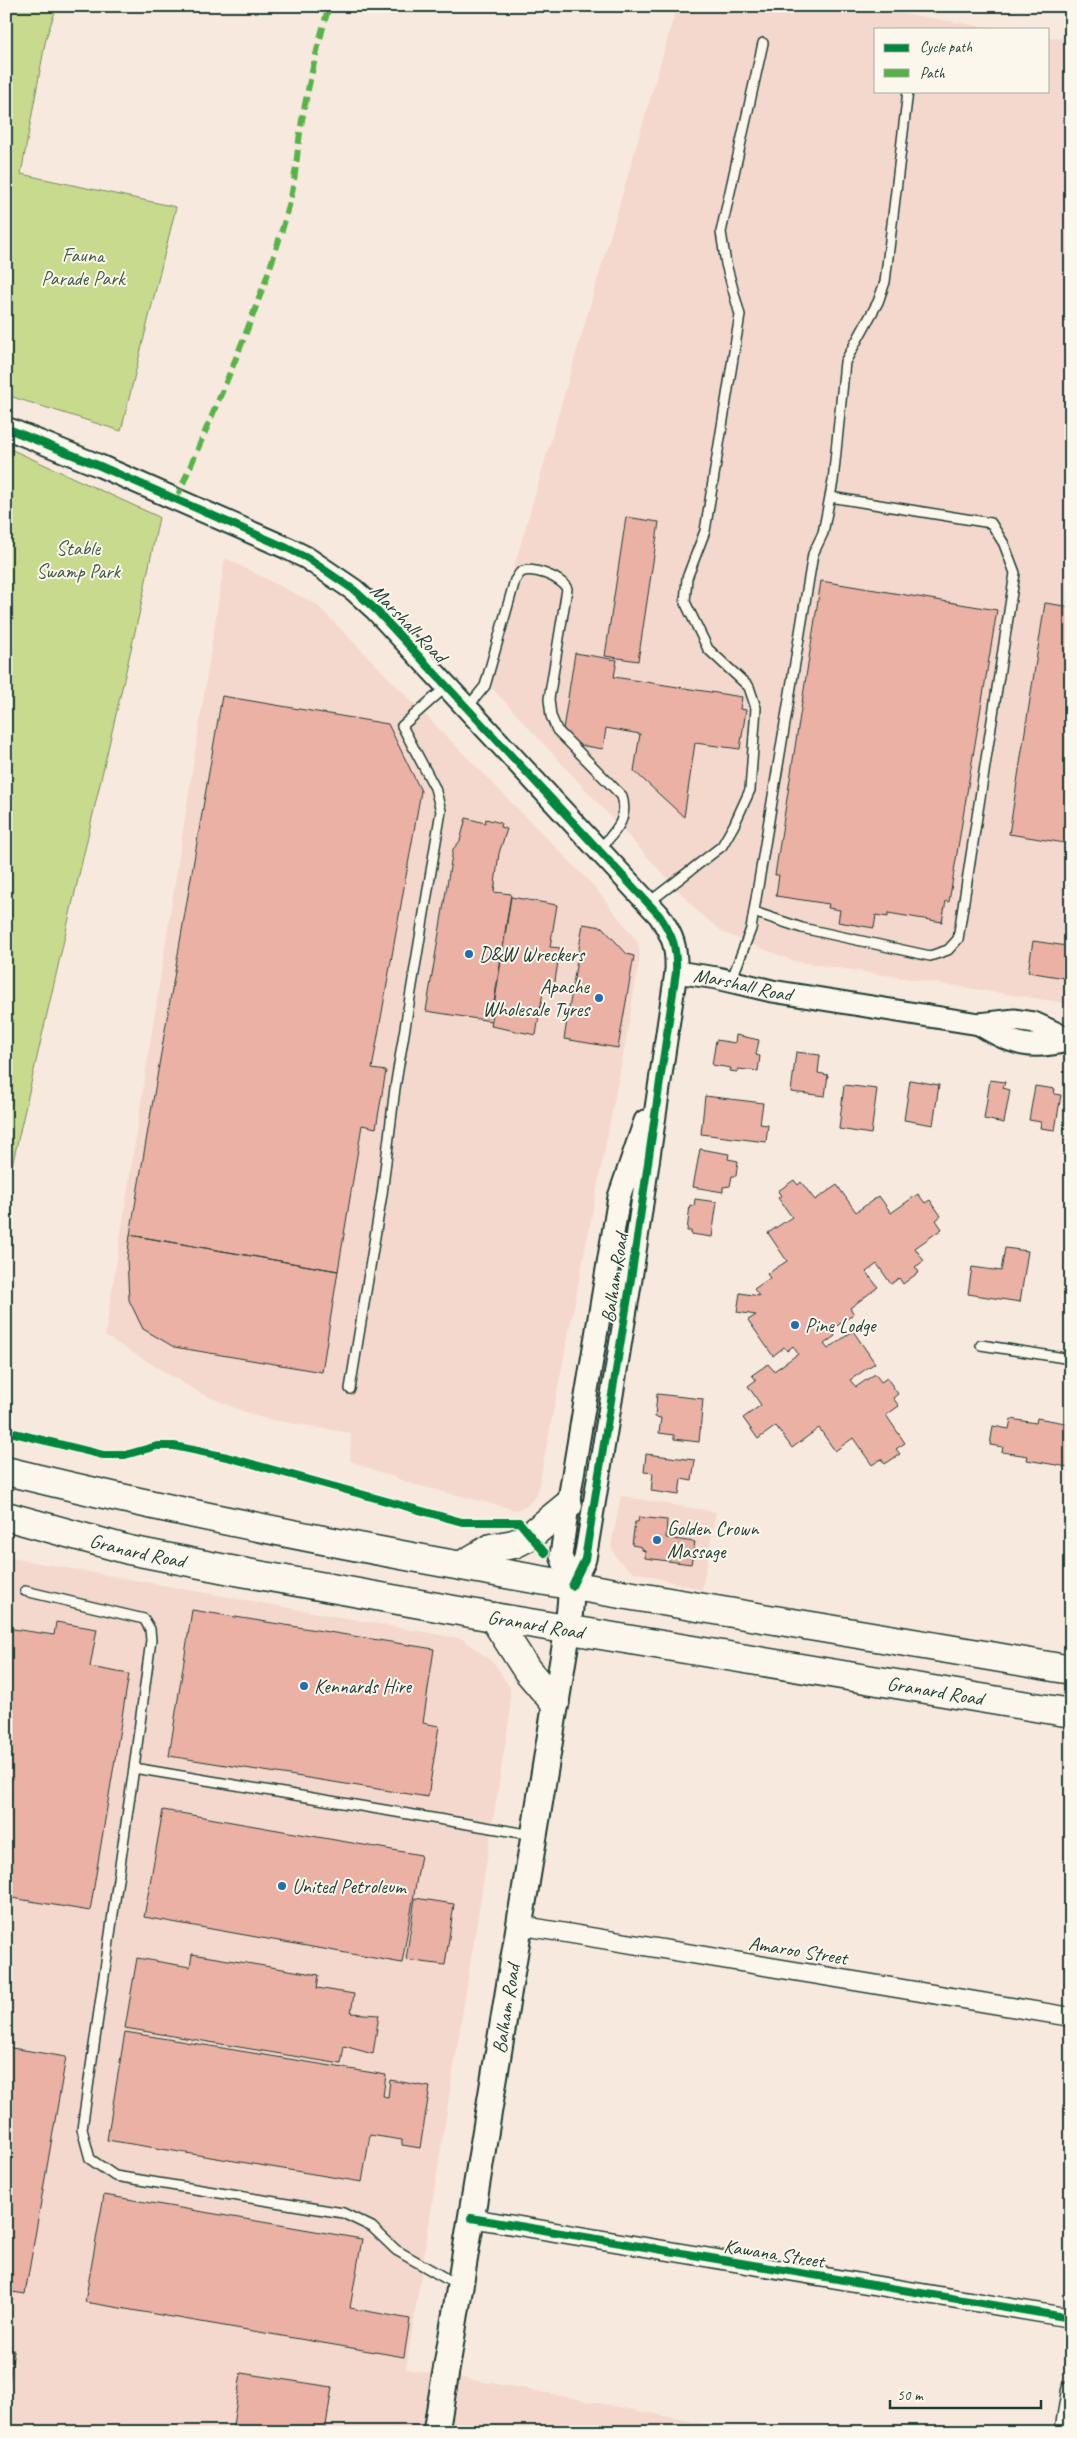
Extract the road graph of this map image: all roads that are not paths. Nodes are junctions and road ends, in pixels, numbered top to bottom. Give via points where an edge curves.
1 (764, 43) dead end
2 (908, 92) edge
3 (6, 428) edge
4 (830, 497) junction
5 (448, 686) junction
6 (467, 708) junction
7 (599, 850) junction
8 (648, 904) junction
9 (754, 912) junction
10 (676, 972) junction
11 (730, 981) junction
12 (1071, 1040) edge
13 (658, 1091) junction
14 (981, 1345) dead end
15 (1071, 1359) edge
16 (350, 1390) dead end
17 (6, 1471) edge
18 (568, 1505) junction
19 (6, 1516) edge
20 (6, 1530) edge
21 (129, 1550) junction
22 (462, 1565) junction
23 (572, 1586) junction
24 (25, 1591) dead end
25 (493, 1617) junction
26 (568, 1629) junction
27 (1071, 1670) edge
28 (555, 1703) junction
29 (1071, 1713) edge
30 (134, 1768) junction
31 (533, 1835) junction
32 (518, 1925) junction
33 (1071, 2017) edge
34 (471, 2218) junction
35 (460, 2286) junction
36 (1071, 2318) edge
37 (1071, 2390) edge
38 (436, 2432) edge
39 (1064, 2432) edge

1 - 8 lane via 721,232 740,322 705,531 688,578 685,602 708,649 749,687 756,708 750,790 722,846
2 - 4 lane via 885,282 846,362
3 - 5 street, Marshall Road via 307,558 354,590
4 - 9 lane via 823,533 813,554
4 - 9 lane via 991,523 1015,572 958,939 948,950 930,956 802,928
5 - 6 street, Marshall Road
5 - 16 lane via 402,726 436,788 442,811 395,1088 382,1194
6 - 7 street, Marshall Road
6 - 7 lane via 485,686 515,580 520,573 526,570 554,576 565,583 568,589 549,700 551,716 564,739 622,796 625,807 619,826
7 - 8 street, Marshall Road
8 - 10 street, Marshall Road via 673,938
9 - 11 lane via 752,929
10 - 11 street, Marshall Road
10 - 13 street, Balham Road
11 - 12 street, Marshall Road via 772,991 979,1024 1012,1043 1034,1046
13 - 18 street, Balham Road via 619,1197
13 - 23 street, Balham Road via 585,1559
14 - 15 lane
17 - 22 highway, Granard Road via 133,1501
18 - 22 highway via 530,1536 514,1544 491,1548
18 - 23 street, Balham Road via 561,1556
19 - 21 highway, Granard Road
20 - 21 highway
21 - 25 highway, Granard Road
22 - 23 highway, Granard Road
23 - 26 main road, Balham Road
23 - 27 highway, Granard Road
24 - 30 lane via 144,1619 150,1629 151,1640
25 - 26 highway, Granard Road
25 - 28 highway via 527,1670
26 - 28 main road, Balham Road
26 - 29 highway, Granard Road
28 - 31 main road, Balham Road
30 - 31 lane
30 - 35 lane via 82,2129 90,2159 115,2176 343,2213 372,2226 396,2250
31 - 32 main road, Balham Road
32 - 33 street, Amaroo Street
32 - 34 main road, Balham Road
34 - 35 main road, Balham Road
34 - 36 street, Kawana Street
35 - 38 main road, Balham Road
37 - 39 street

